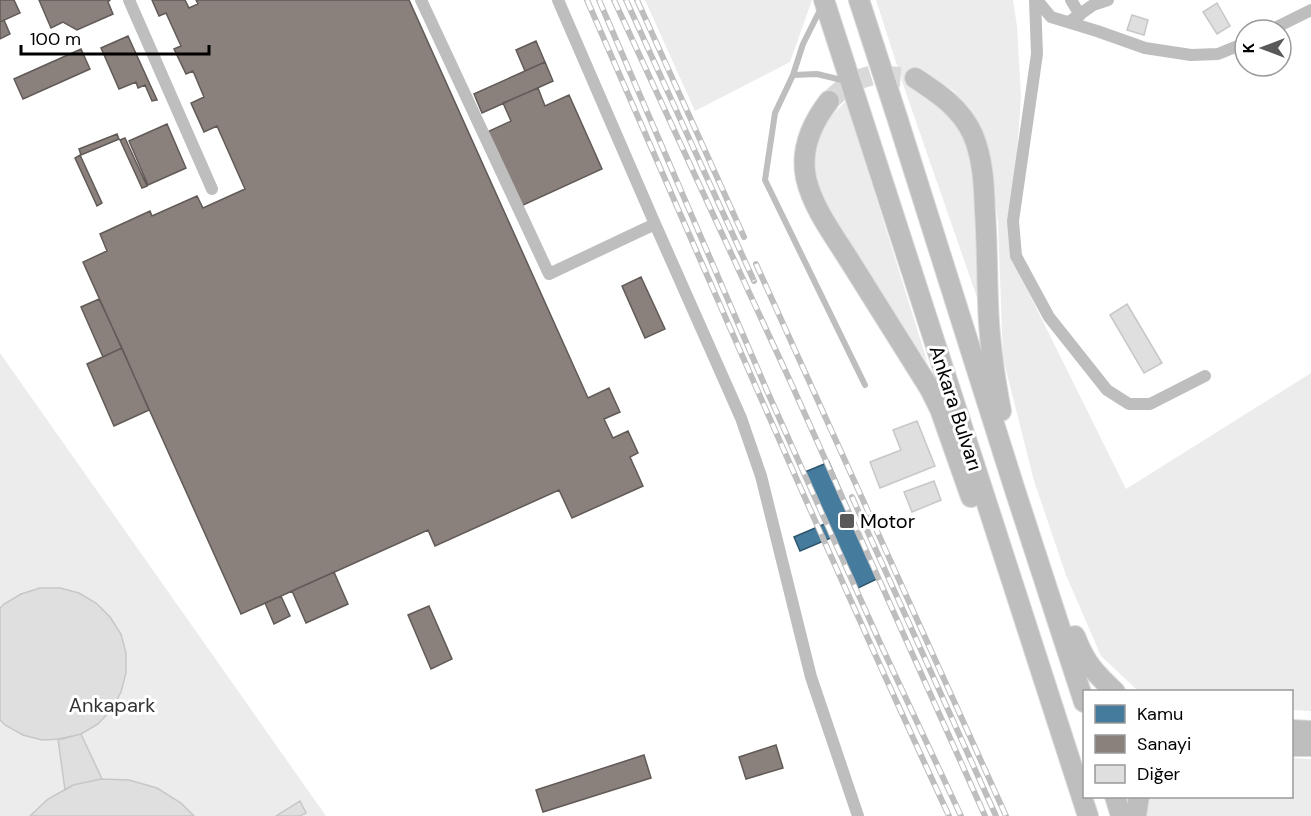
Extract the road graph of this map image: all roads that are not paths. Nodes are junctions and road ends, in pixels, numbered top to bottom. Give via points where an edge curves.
1 (129, 0) edge
2 (421, 0) edge
3 (558, 0) edge
4 (825, 0) edge
5 (859, 0) edge
6 (1036, 0) edge
7 (1071, 0) edge
8 (1108, 0) edge
9 (1311, 10) edge
10 (1074, 19) junction
11 (1293, 19) edge
12 (1233, 48) edge
13 (793, 75) junction
14 (915, 78) tunnel mouth
15 (851, 82) junction
16 (829, 101) tunnel mouth
17 (212, 189) dead end
18 (654, 224) junction
19 (1205, 376) dead end
20 (865, 385) dead end
21 (1014, 487) junction
22 (1032, 647) junction
23 (1113, 690) edge
24 (1083, 699) edge
25 (1293, 730) edge
26 (1311, 731) edge
27 (1293, 746) edge
28 (1311, 746) edge
29 (1116, 798) edge
30 (1139, 798) edge
31 (858, 816) edge
32 (1088, 816) edge
33 (1121, 816) edge
34 (1136, 816) edge

1 - 17 street
2 - 18 street via 549,274
3 - 18 street
4 - 13 lane via 802,44
4 - 15 main road, Ankara Bulvarı
5 - 21 main road, Ankara Bulvarı
6 - 10 street via 1051,17
6 - 19 street via 1037,54 1013,221 1016,256 1049,317 1107,390 1129,404 1150,404
7 - 10 street
8 - 10 street
9 - 11 street
10 - 12 street via 1145,48 1218,54
13 - 15 lane via 817,74
13 - 20 lane via 775,113 765,180
14 - 21 main road via 936,91 962,117 981,158 990,343
15 - 22 main road, Ankara Bulvarı
16 - 22 main road via 808,137 806,176 810,191 940,409 998,581
18 - 31 street via 744,428 761,476 811,677
21 - 23 main road via 1038,524 1086,662
21 - 24 main road, Ankara Bulvarı
22 - 32 main road, Ankara Bulvarı
25 - 26 main road
27 - 28 main road
29 - 33 main road
30 - 34 main road

